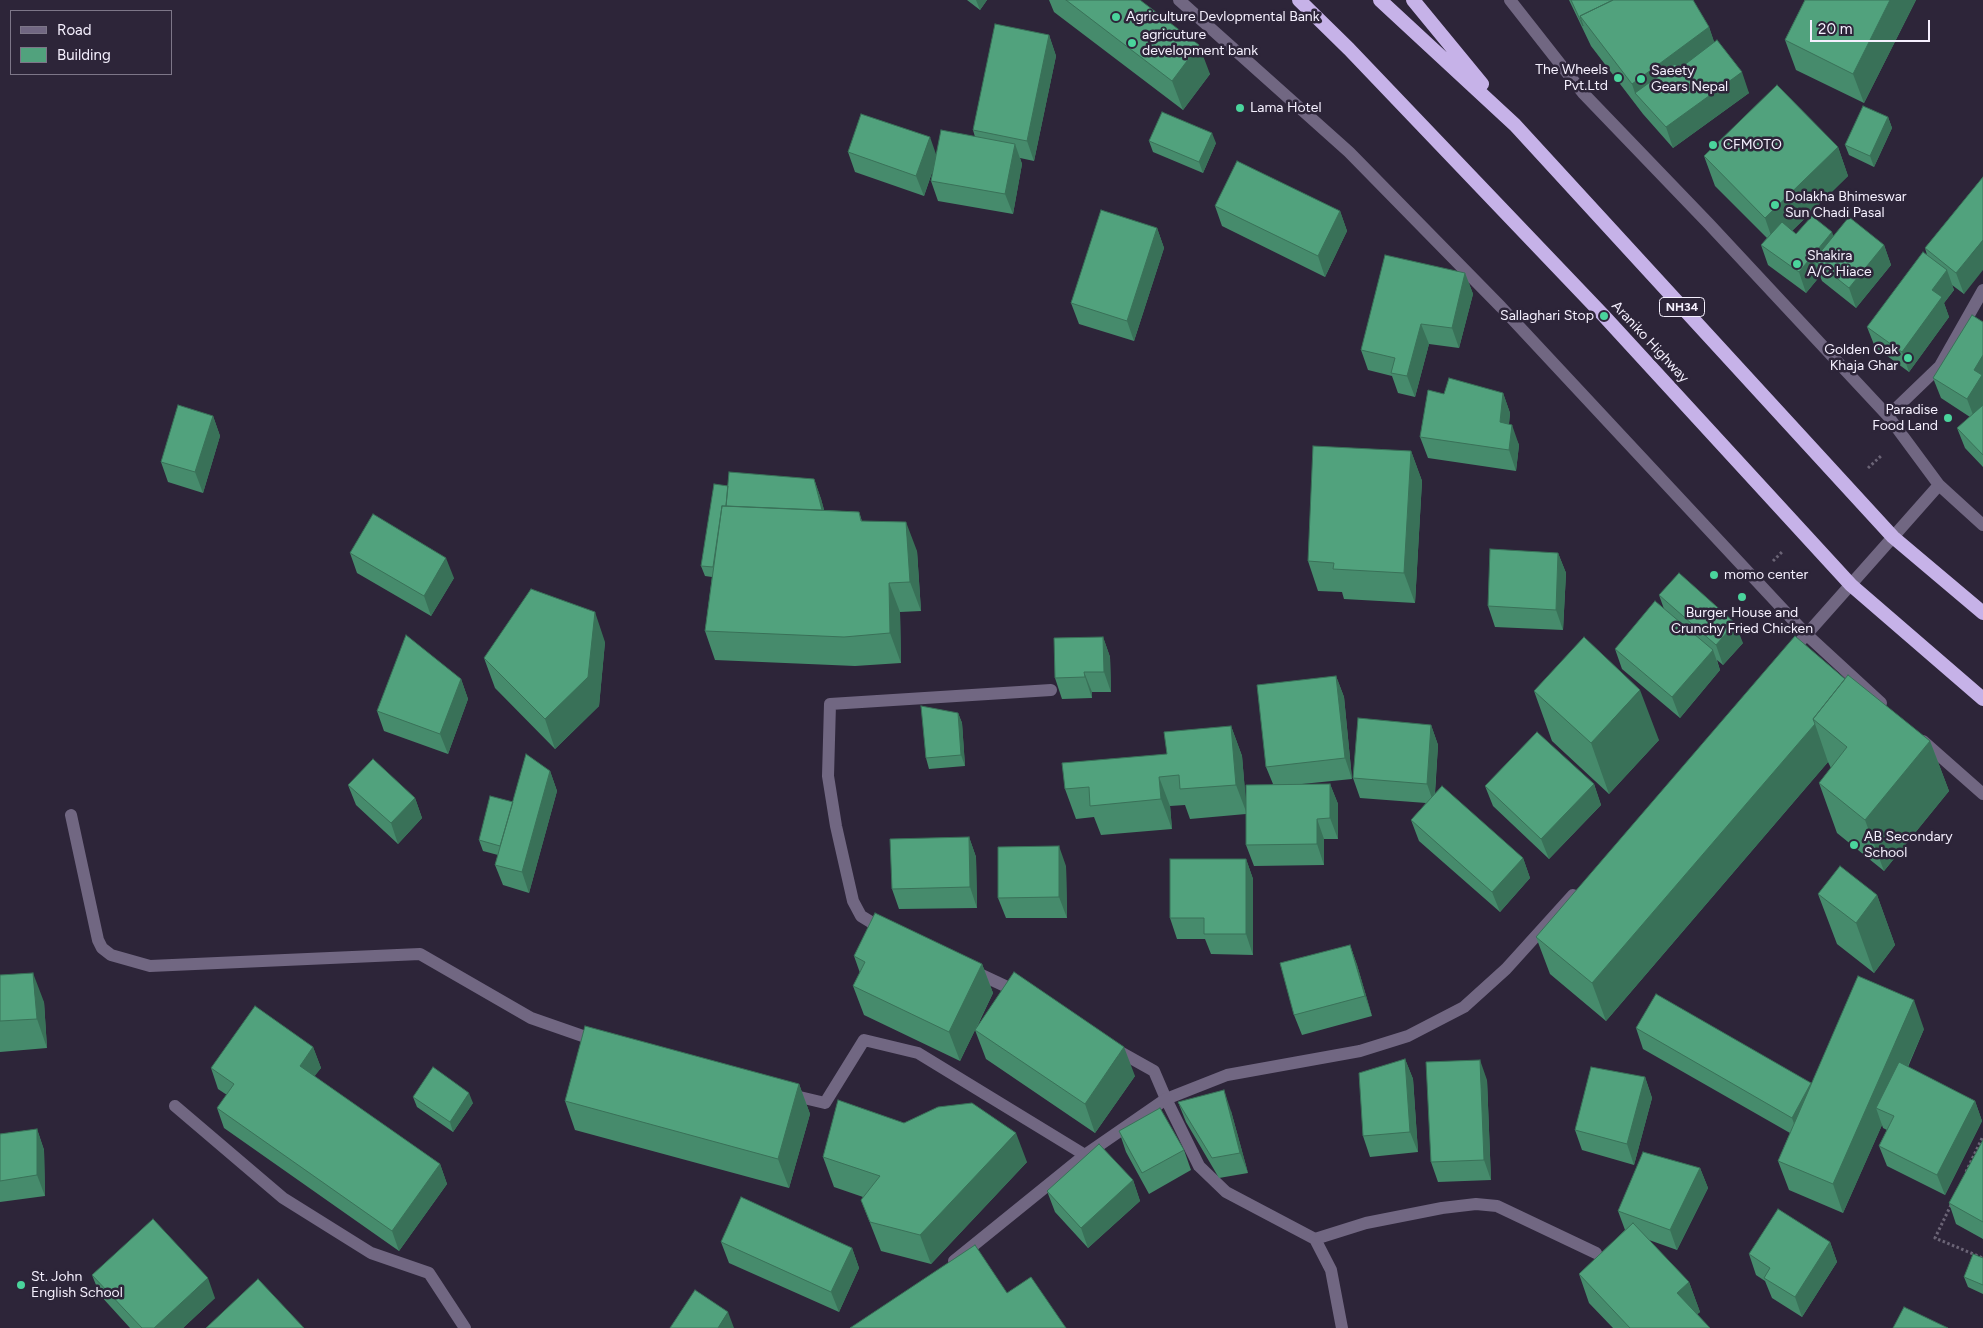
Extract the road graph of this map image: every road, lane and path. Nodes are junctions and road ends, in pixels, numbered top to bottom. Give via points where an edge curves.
1 (1179, 0) edge
2 (1299, 0) edge
3 (1380, 0) edge
4 (1413, 0) edge
5 (1510, 0) edge
6 (1515, 125) junction
7 (1983, 290) edge
8 (1888, 416) junction
9 (1939, 485) junction
10 (1983, 525) edge
11 (1893, 537) junction
12 (1851, 585) junction
13 (1983, 613) edge
14 (1806, 634) junction
15 (1780, 664) edge
16 (1051, 690) dead end
17 (1983, 699) edge
18 (1893, 714) edge
19 (1914, 734) edge
20 (1983, 794) edge
21 (71, 815) dead end
22 (1580, 887) edge
23 (893, 934) edge
24 (963, 966) edge
25 (1031, 1000) edge
26 (605, 1043) edge
27 (1105, 1043) edge
28 (770, 1090) edge
29 (1166, 1099) junction
30 (176, 1106) dead end
31 (1983, 1136) edge
32 (1085, 1156) junction
33 (1963, 1179) edge
34 (1955, 1196) edge
35 (1315, 1239) junction
36 (1596, 1253) dead end
37 (1983, 1258) edge
38 (947, 1266) edge
39 (465, 1328) edge
40 (1342, 1328) edge

1 - 14 street via 1349,152 1501,307
2 - 12 highway, Araniko Highway via 1604,316
3 - 6 highway, NH34
4 - 6 highway
5 - 8 street via 1582,94 1709,224
6 - 11 highway, NH34
7 - 8 street via 1940,366
8 - 9 street
9 - 10 street
9 - 11 street
11 - 12 street
11 - 13 highway, NH34
12 - 14 street
12 - 17 highway, Araniko Highway
14 - 15 street
14 - 18 street
16 - 23 street via 830,704 828,776 852,901 861,916
19 - 20 street
21 - 26 street via 98,940 111,955 150,966 420,954 531,1018
22 - 29 street via 1506,969 1464,1006 1408,1036 1360,1051 1227,1075
24 - 25 street
27 - 29 street via 1154,1072
28 - 32 street via 825,1103 864,1040 918,1053
29 - 32 street
29 - 35 street via 1199,1166 1226,1192
30 - 39 street via 283,1198 371,1254 429,1273
31 - 33 path
32 - 38 street
34 - 37 path via 1935,1238
35 - 36 street via 1366,1223 1476,1204 1498,1206
35 - 40 street via 1331,1270

